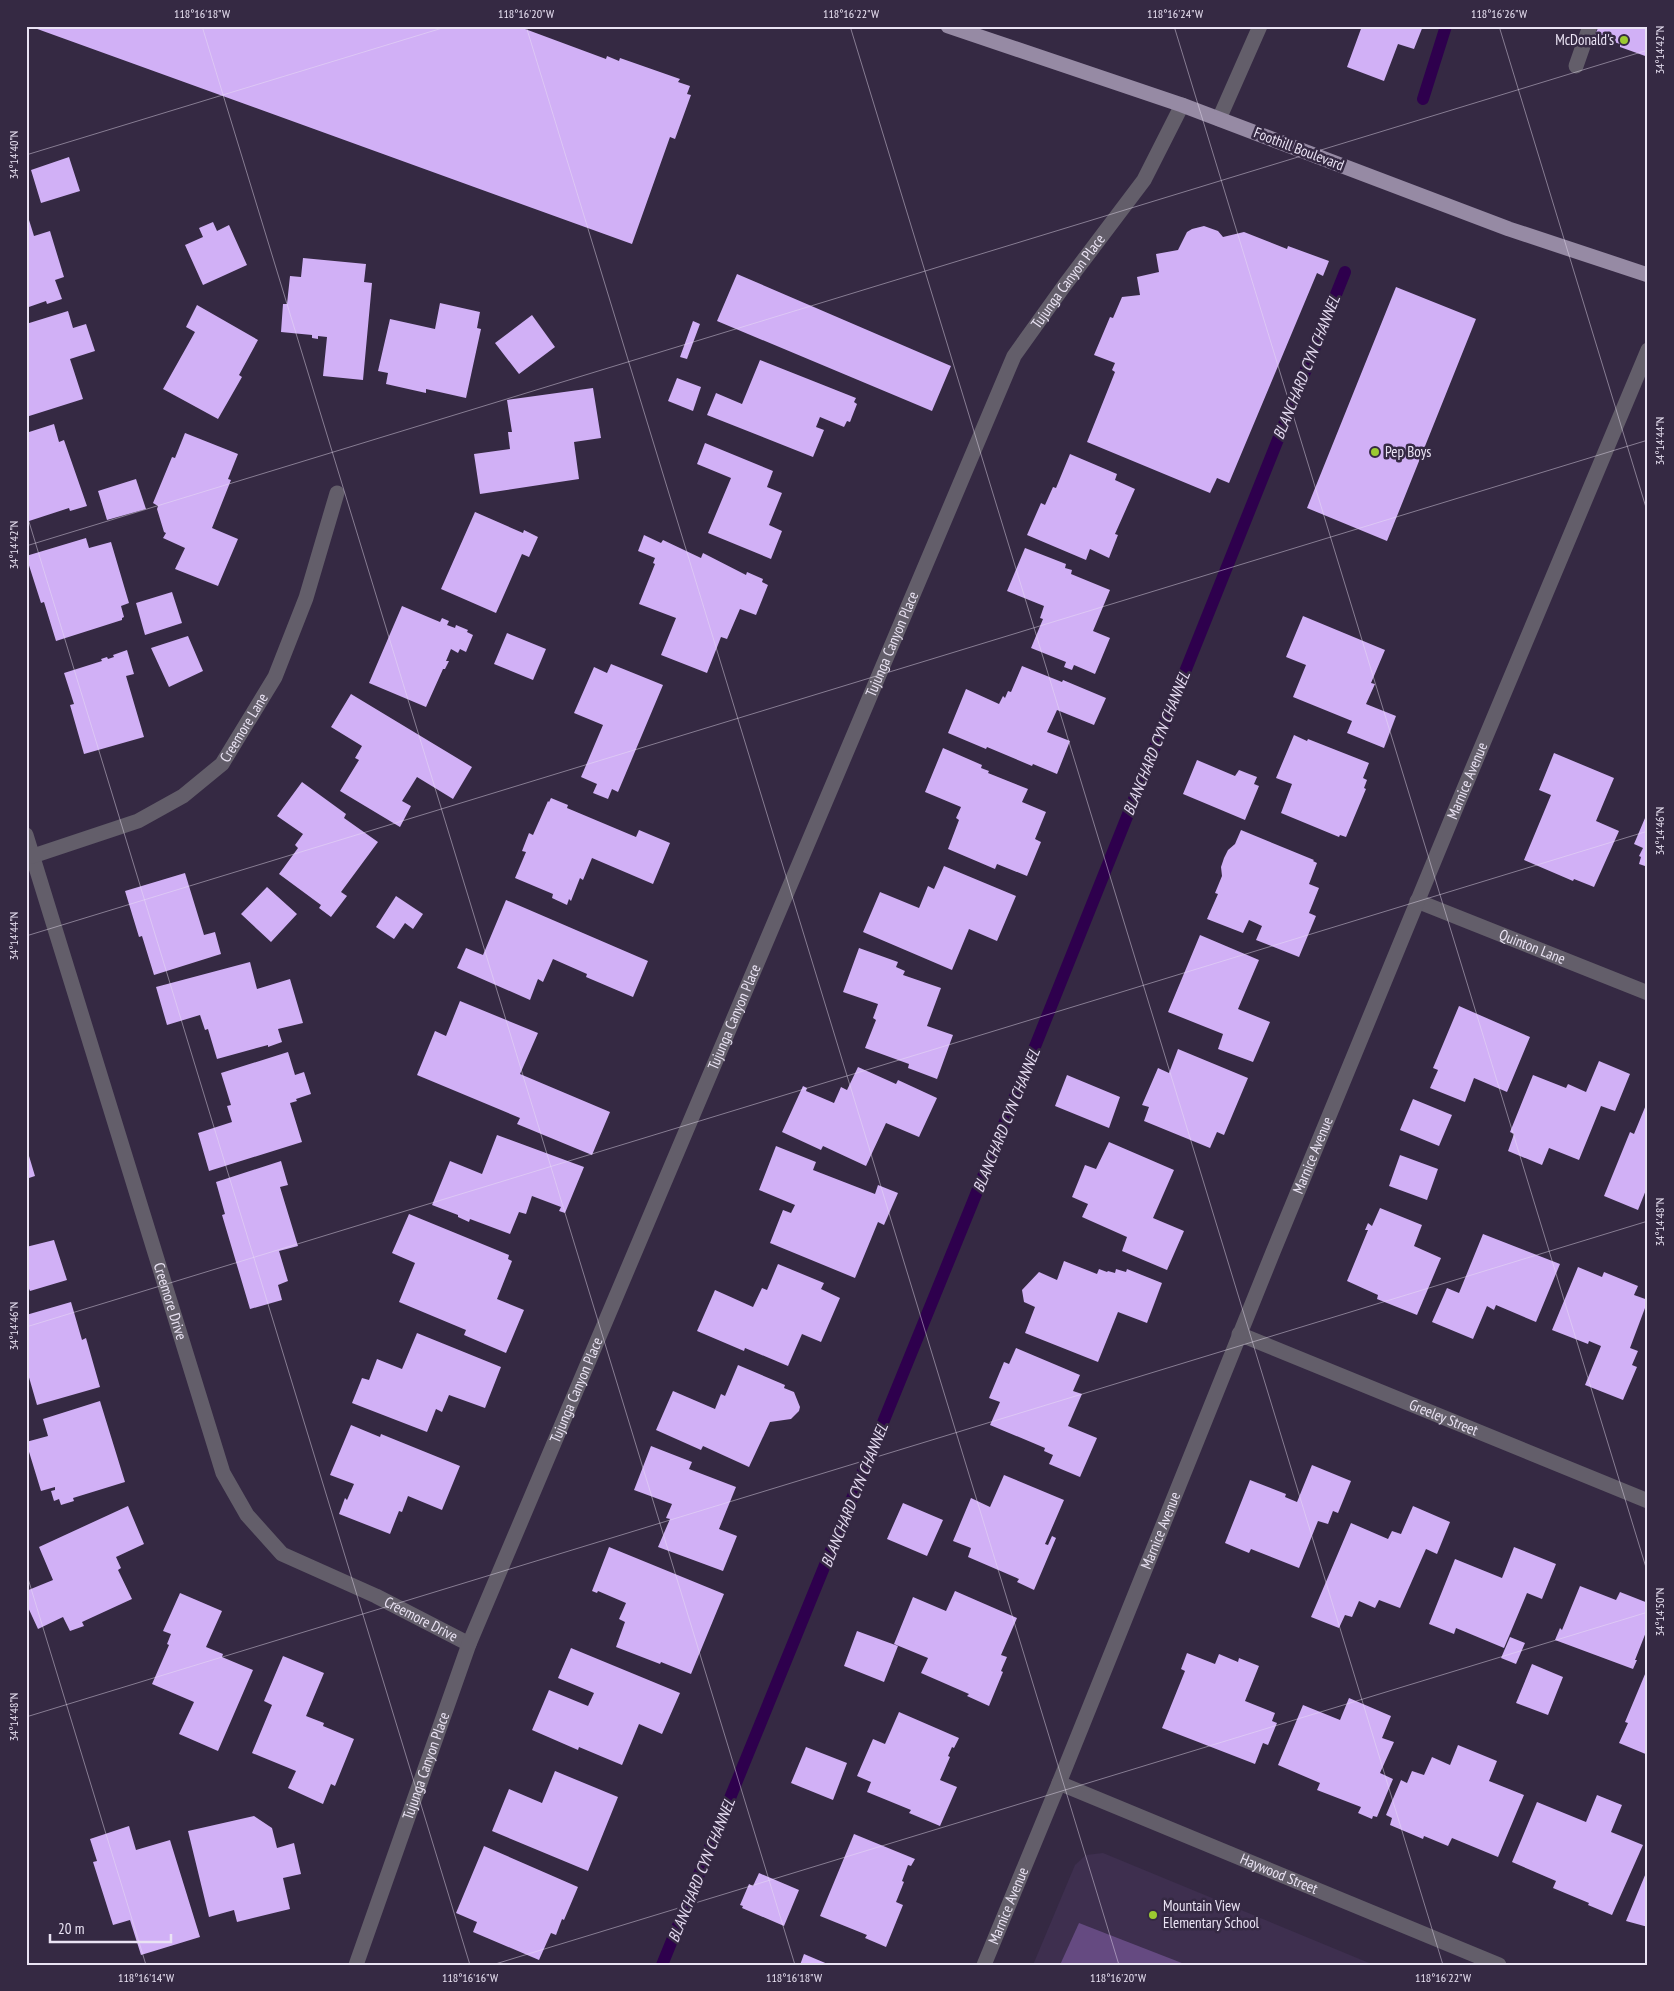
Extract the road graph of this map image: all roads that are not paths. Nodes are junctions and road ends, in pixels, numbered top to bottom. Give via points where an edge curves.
1 (948, 26) edge
2 (1260, 26) edge
3 (1590, 26) edge
4 (1576, 66) dead end
5 (1182, 105) junction
6 (1219, 119) junction
7 (1648, 275) edge
8 (1648, 350) edge
9 (337, 493) dead end
10 (26, 835) edge
11 (33, 856) junction
12 (1417, 901) junction
13 (1648, 993) edge
14 (1239, 1334) junction
15 (1648, 1501) edge
16 (469, 1644) junction
17 (1060, 1783) junction
18 (356, 1965) edge
19 (984, 1965) edge
20 (1499, 1965) edge

1 - 5 main road, Foothill Boulevard
2 - 6 street
3 - 4 street
5 - 6 main road, Foothill Boulevard
5 - 16 street, Tujunga Canyon Place via 1144,180 1014,356
6 - 7 main road, Foothill Boulevard via 1509,229
8 - 12 street, Marnice Avenue
9 - 11 street, Creemore Lane via 306,598 275,677 222,764 184,796 138,821
10 - 11 street, Creemore Drive
11 - 16 street, Creemore Drive via 222,1473 247,1515 282,1554 376,1596
12 - 13 street, Quinton Lane
12 - 14 street, Marnice Avenue
14 - 15 street, Greeley Street
14 - 17 street, Marnice Avenue
16 - 18 street, Tujunga Canyon Place
17 - 19 street, Marnice Avenue
17 - 20 street, Haywood Street

